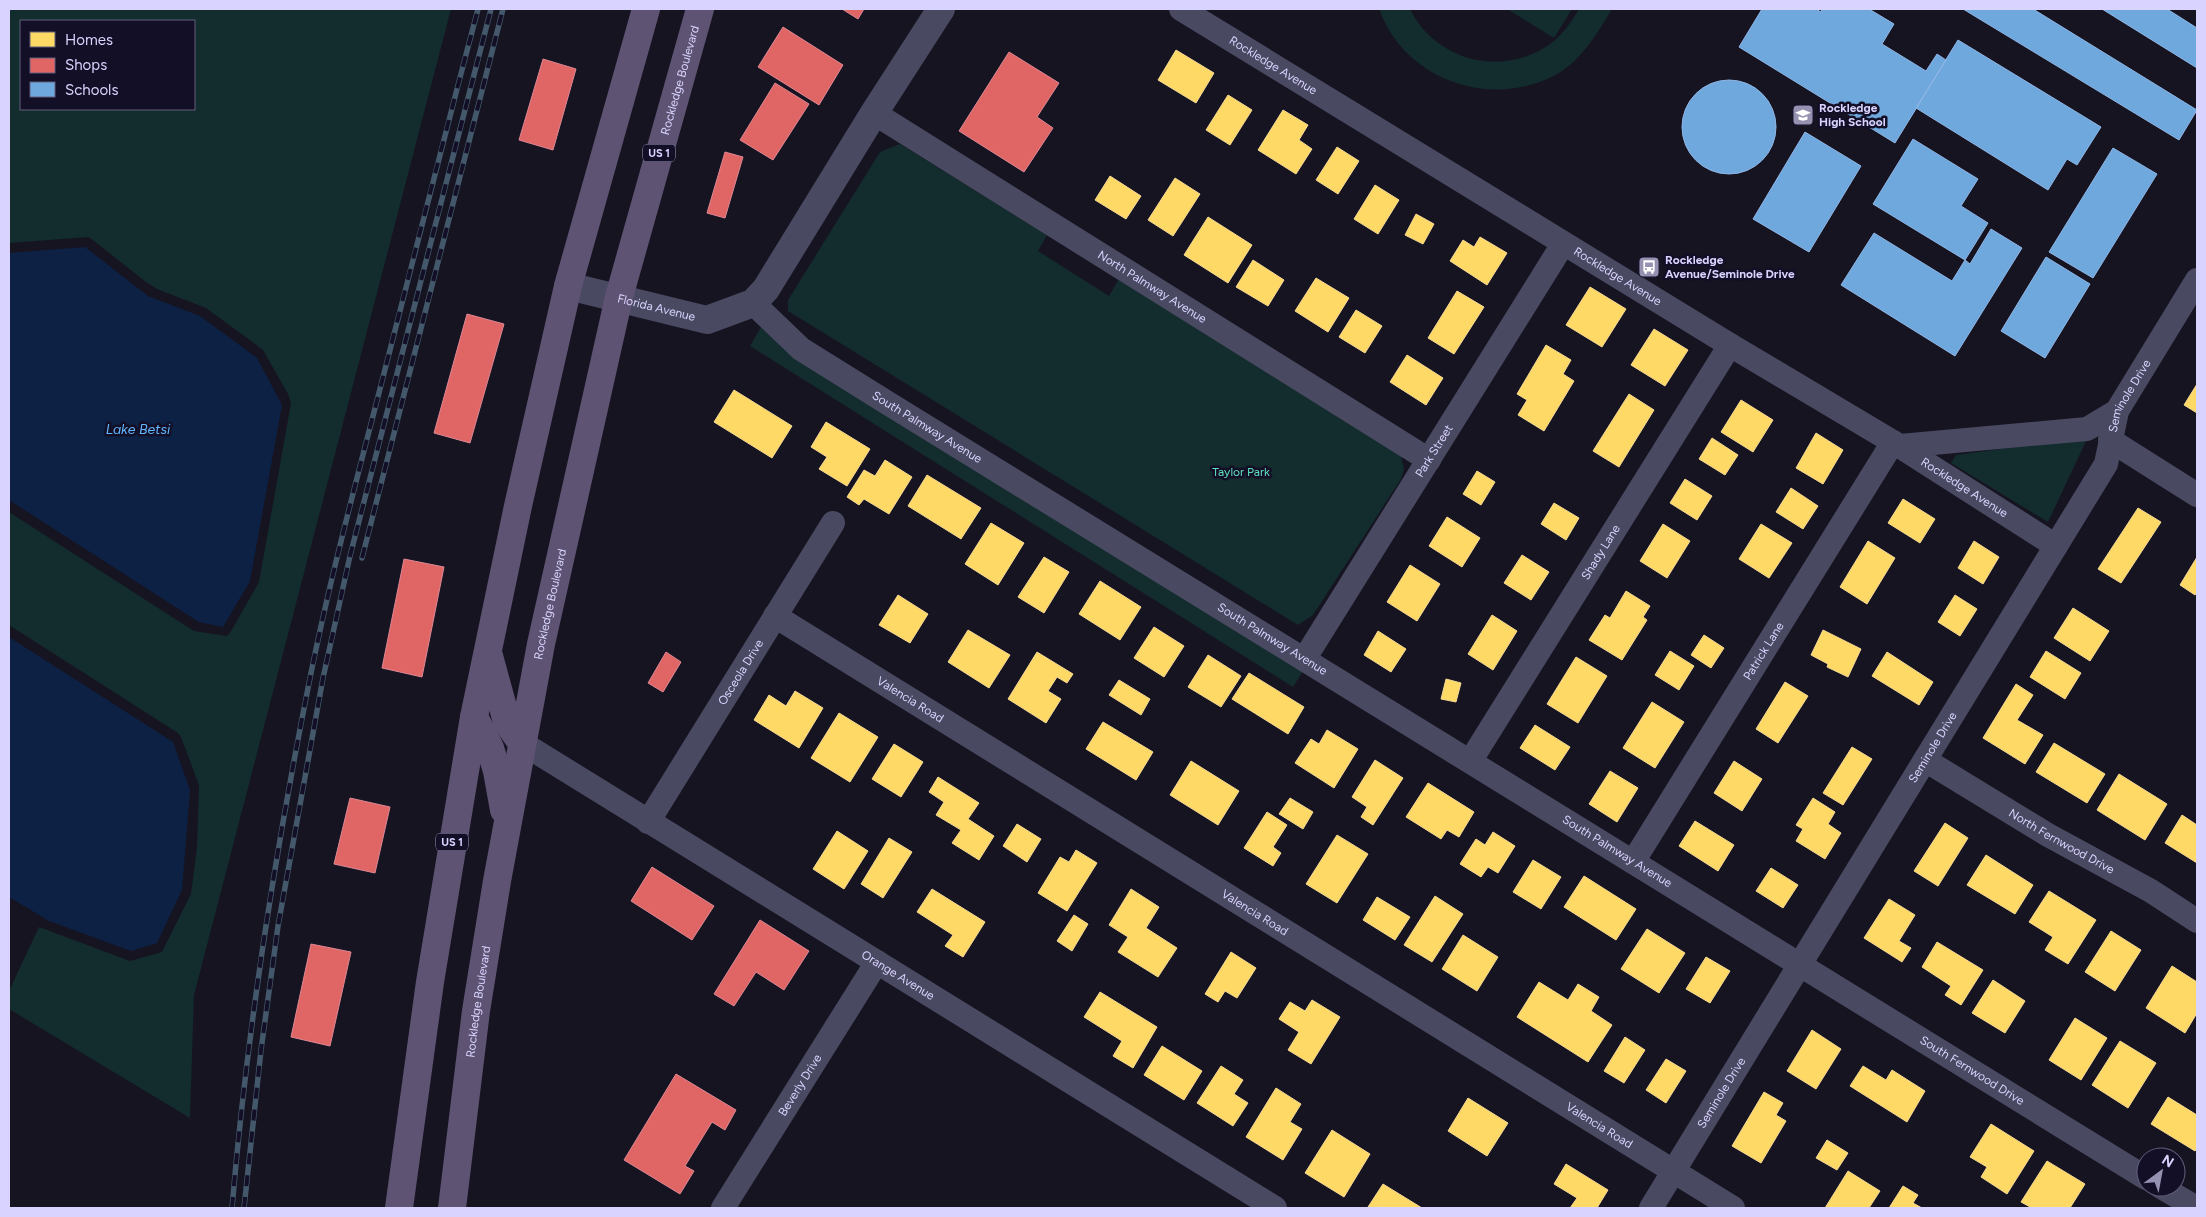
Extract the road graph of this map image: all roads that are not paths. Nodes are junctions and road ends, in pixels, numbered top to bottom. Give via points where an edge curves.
1 (646, 9) edge
2 (700, 9) edge
3 (941, 9) edge
4 (1180, 9) edge
5 (874, 112) junction
6 (1564, 244) junction
7 (2197, 280) edge
8 (568, 286) junction
9 (760, 296) junction
10 (619, 297) junction
11 (1730, 346) junction
12 (2116, 411) junction
13 (2110, 440) junction
14 (1896, 444) junction
15 (1429, 460) junction
16 (2197, 494) edge
17 (832, 523) dead end
18 (2056, 546) junction
19 (775, 616) junction
20 (488, 650) junction
21 (1305, 658) junction
22 (474, 716) junction
23 (522, 743) junction
24 (1471, 760) junction
25 (1926, 760) junction
26 (648, 822) junction
27 (507, 829) junction
28 (1633, 862) junction
29 (2197, 921) edge
30 (877, 962) junction
31 (1800, 963) junction
32 (1674, 1172) junction
33 (2136, 1172) edge
34 (2178, 1197) edge
35 (399, 1208) edge
36 (452, 1208) edge
37 (723, 1208) edge
38 (1275, 1208) edge
39 (1651, 1208) edge
40 (1733, 1208) edge
41 (2197, 1208) edge

1 - 8 main road, US 1
2 - 10 main road, Rockledge Boulevard / US 1
3 - 5 street
4 - 6 street, Rockledge Avenue
5 - 9 street
5 - 15 street, North Palmway Avenue
6 - 11 street, Rockledge Avenue
6 - 15 street, Park Street
7 - 12 street, Seminole Drive
8 - 10 street, Florida Avenue
8 - 20 main road, US 1
9 - 10 street, Florida Avenue via 707,320
9 - 21 street, South Palmway Avenue via 807,352
10 - 23 main road, Rockledge Boulevard / US 1 via 561,547
11 - 14 street, Rockledge Avenue
11 - 24 street, Shady Lane
12 - 13 street, Seminole Drive
12 - 14 street via 2087,429
13 - 16 street
13 - 18 street, Seminole Drive via 2106,464
14 - 18 street, Rockledge Avenue
14 - 28 street, Patrick Lane
15 - 21 street, Park Street
17 - 19 street, Osceola Drive
18 - 25 street, Seminole Drive
19 - 26 street, Osceola Drive
19 - 32 street, Valencia Road
20 - 22 main road, US 1
20 - 23 main road via 507,722
21 - 24 street, South Palmway Avenue
22 - 27 main road via 493,756
22 - 35 main road, US 1 via 434,950
23 - 26 street, Orange Avenue
23 - 27 main road, Rockledge Boulevard / US 1
24 - 28 street, South Palmway Avenue
25 - 29 street, North Fernwood Drive
25 - 31 street, Seminole Drive
26 - 30 street, Orange Avenue
27 - 36 main road, Rockledge Boulevard / US 1 via 476,1011
28 - 31 street, South Palmway Avenue
30 - 37 street, Beverly Drive
30 - 38 street, Orange Avenue
31 - 32 street, Seminole Drive
31 - 33 street, South Fernwood Drive
32 - 39 street, Seminole Drive
32 - 40 street, Valencia Road
34 - 41 street

